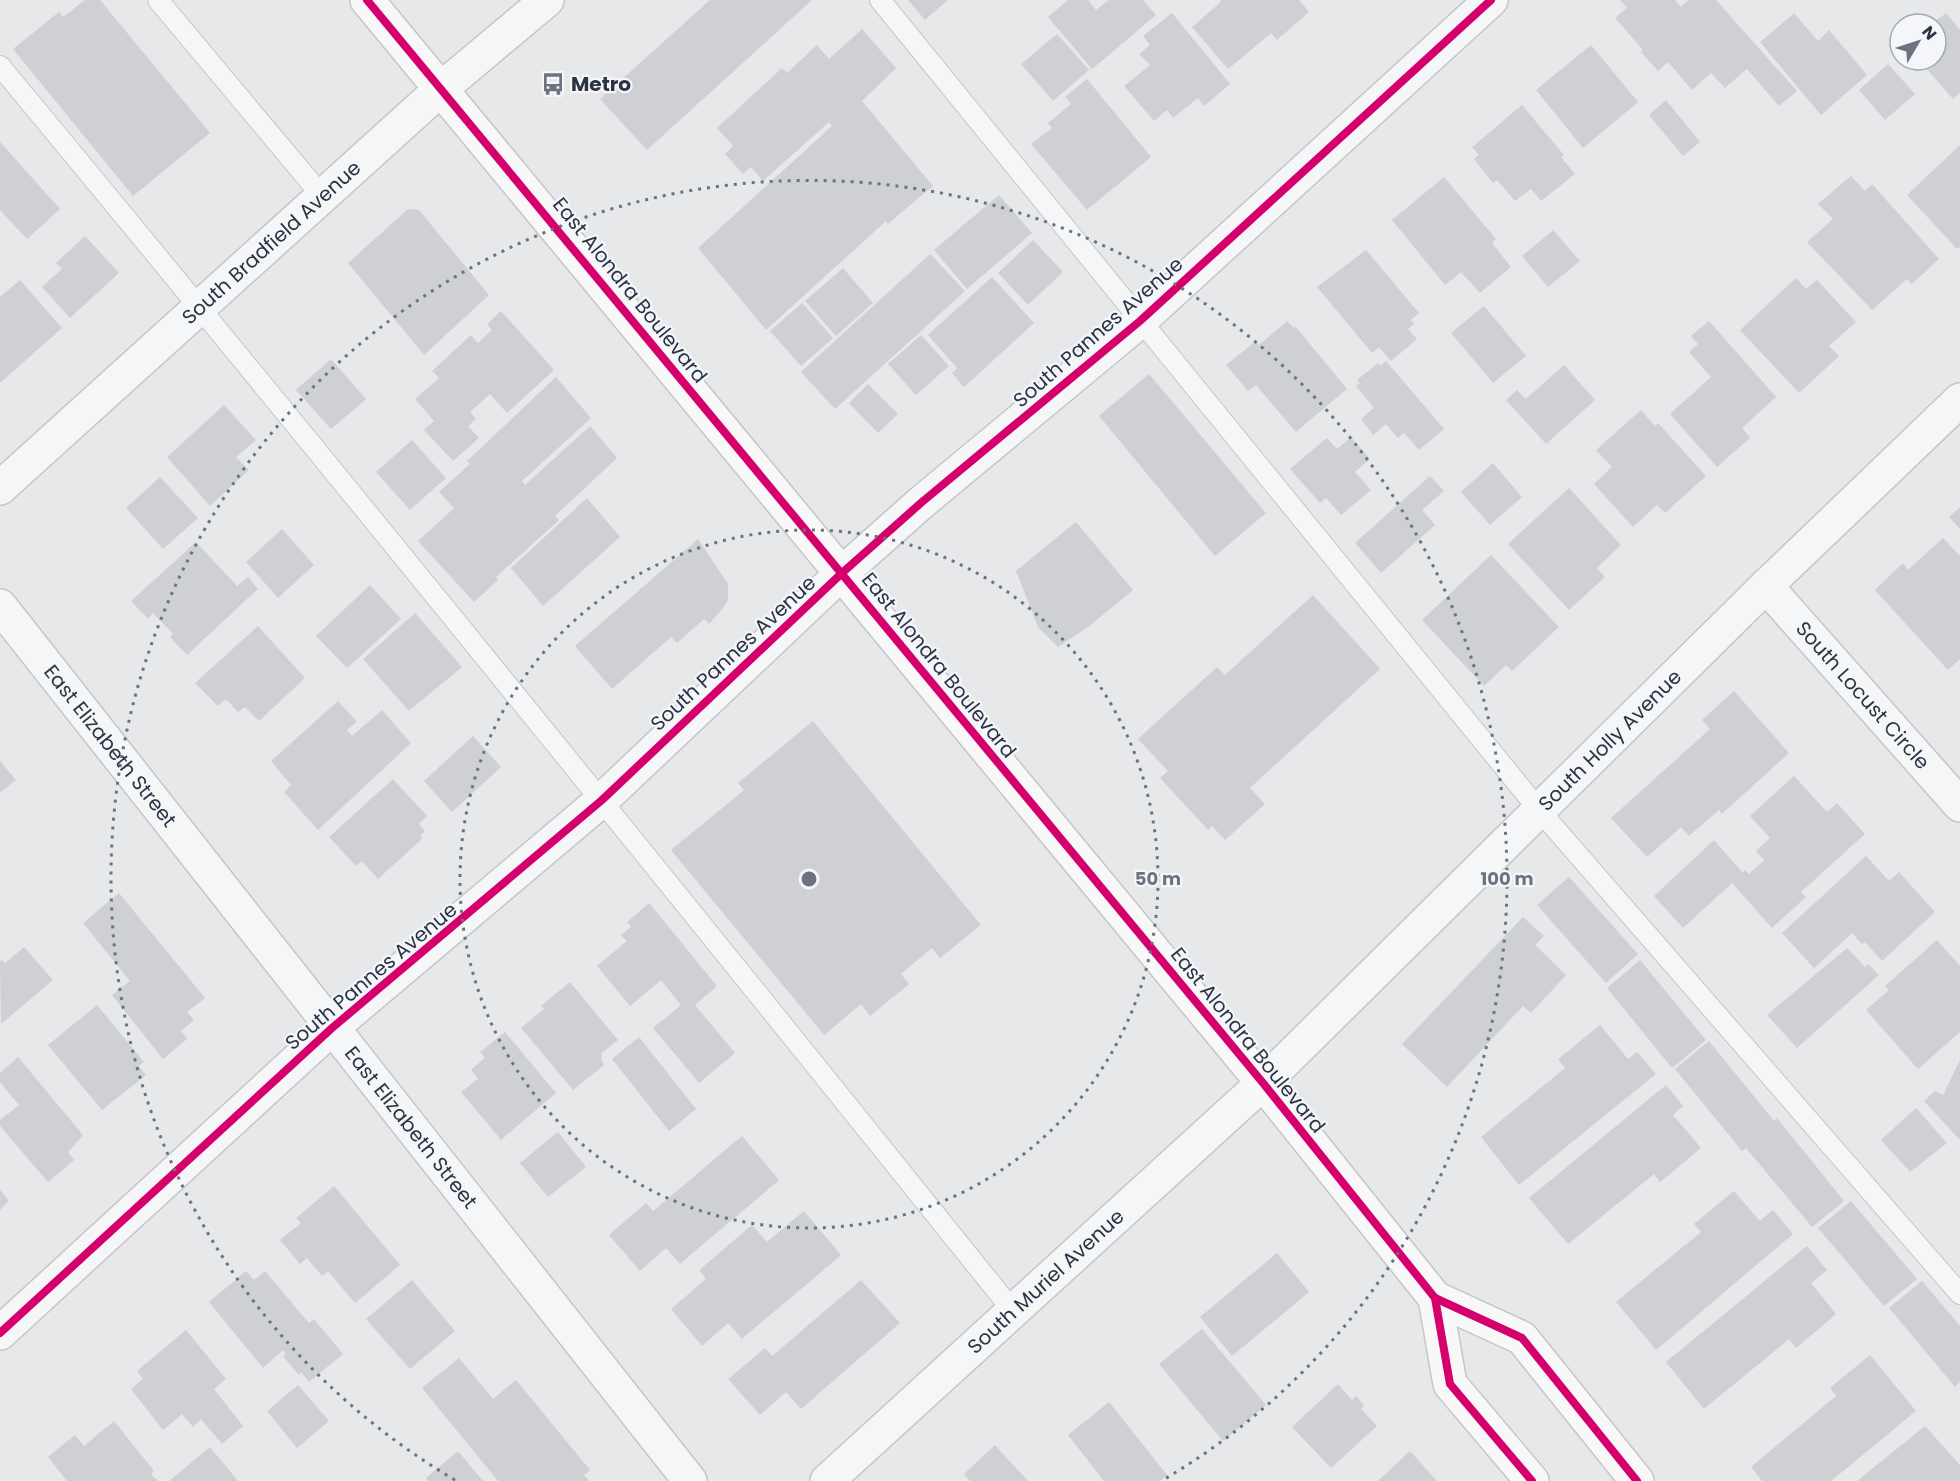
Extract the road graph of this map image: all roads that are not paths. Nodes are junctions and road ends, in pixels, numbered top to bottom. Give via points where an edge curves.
1 (158, 0) edge
2 (368, 0) edge
3 (547, 0) edge
4 (880, 0) edge
5 (1491, 0) edge
6 (0, 66) edge
7 (442, 88) junction
8 (322, 196) junction
9 (201, 308) junction
10 (1140, 321) junction
11 (1960, 400) edge
12 (0, 488) edge
13 (842, 573) junction
14 (1766, 586) junction
15 (0, 606) edge
16 (602, 800) junction
17 (1960, 805) edge
18 (1539, 810) junction
19 (333, 1028) junction
20 (1263, 1083) junction
21 (1960, 1294) edge
22 (1435, 1298) junction
23 (1013, 1311) junction
24 (0, 1333) edge
25 (690, 1481) edge
26 (827, 1481) edge
27 (1532, 1481) edge
28 (1637, 1481) edge

1 - 8 lane
2 - 7 main road, East Alondra Boulevard
3 - 7 street, South Bradfield Avenue
4 - 10 lane
5 - 10 street, South Pannes Avenue
6 - 9 lane
7 - 8 street, South Bradfield Avenue
7 - 13 main road, East Alondra Boulevard
8 - 9 street, South Bradfield Avenue
9 - 12 street, South Bradfield Avenue
9 - 16 lane
10 - 13 street, South Pannes Avenue
10 - 18 lane
11 - 14 street, South Holly Avenue
13 - 16 street, South Pannes Avenue
13 - 20 main road, East Alondra Boulevard
14 - 17 street, South Locust Circle
14 - 18 street, South Holly Avenue
15 - 19 street, East Elizabeth Street
16 - 19 street, South Pannes Avenue
16 - 23 lane
18 - 20 street, South Holly Avenue
18 - 21 lane
19 - 24 street, South Pannes Avenue
19 - 25 street, East Elizabeth Street
20 - 22 main road, East Alondra Boulevard
20 - 23 street, South Muriel Avenue
22 - 27 main road, East Alondra Boulevard via 1450,1384
22 - 28 main road, East Alondra Boulevard via 1522,1338
23 - 26 street, South Muriel Avenue

